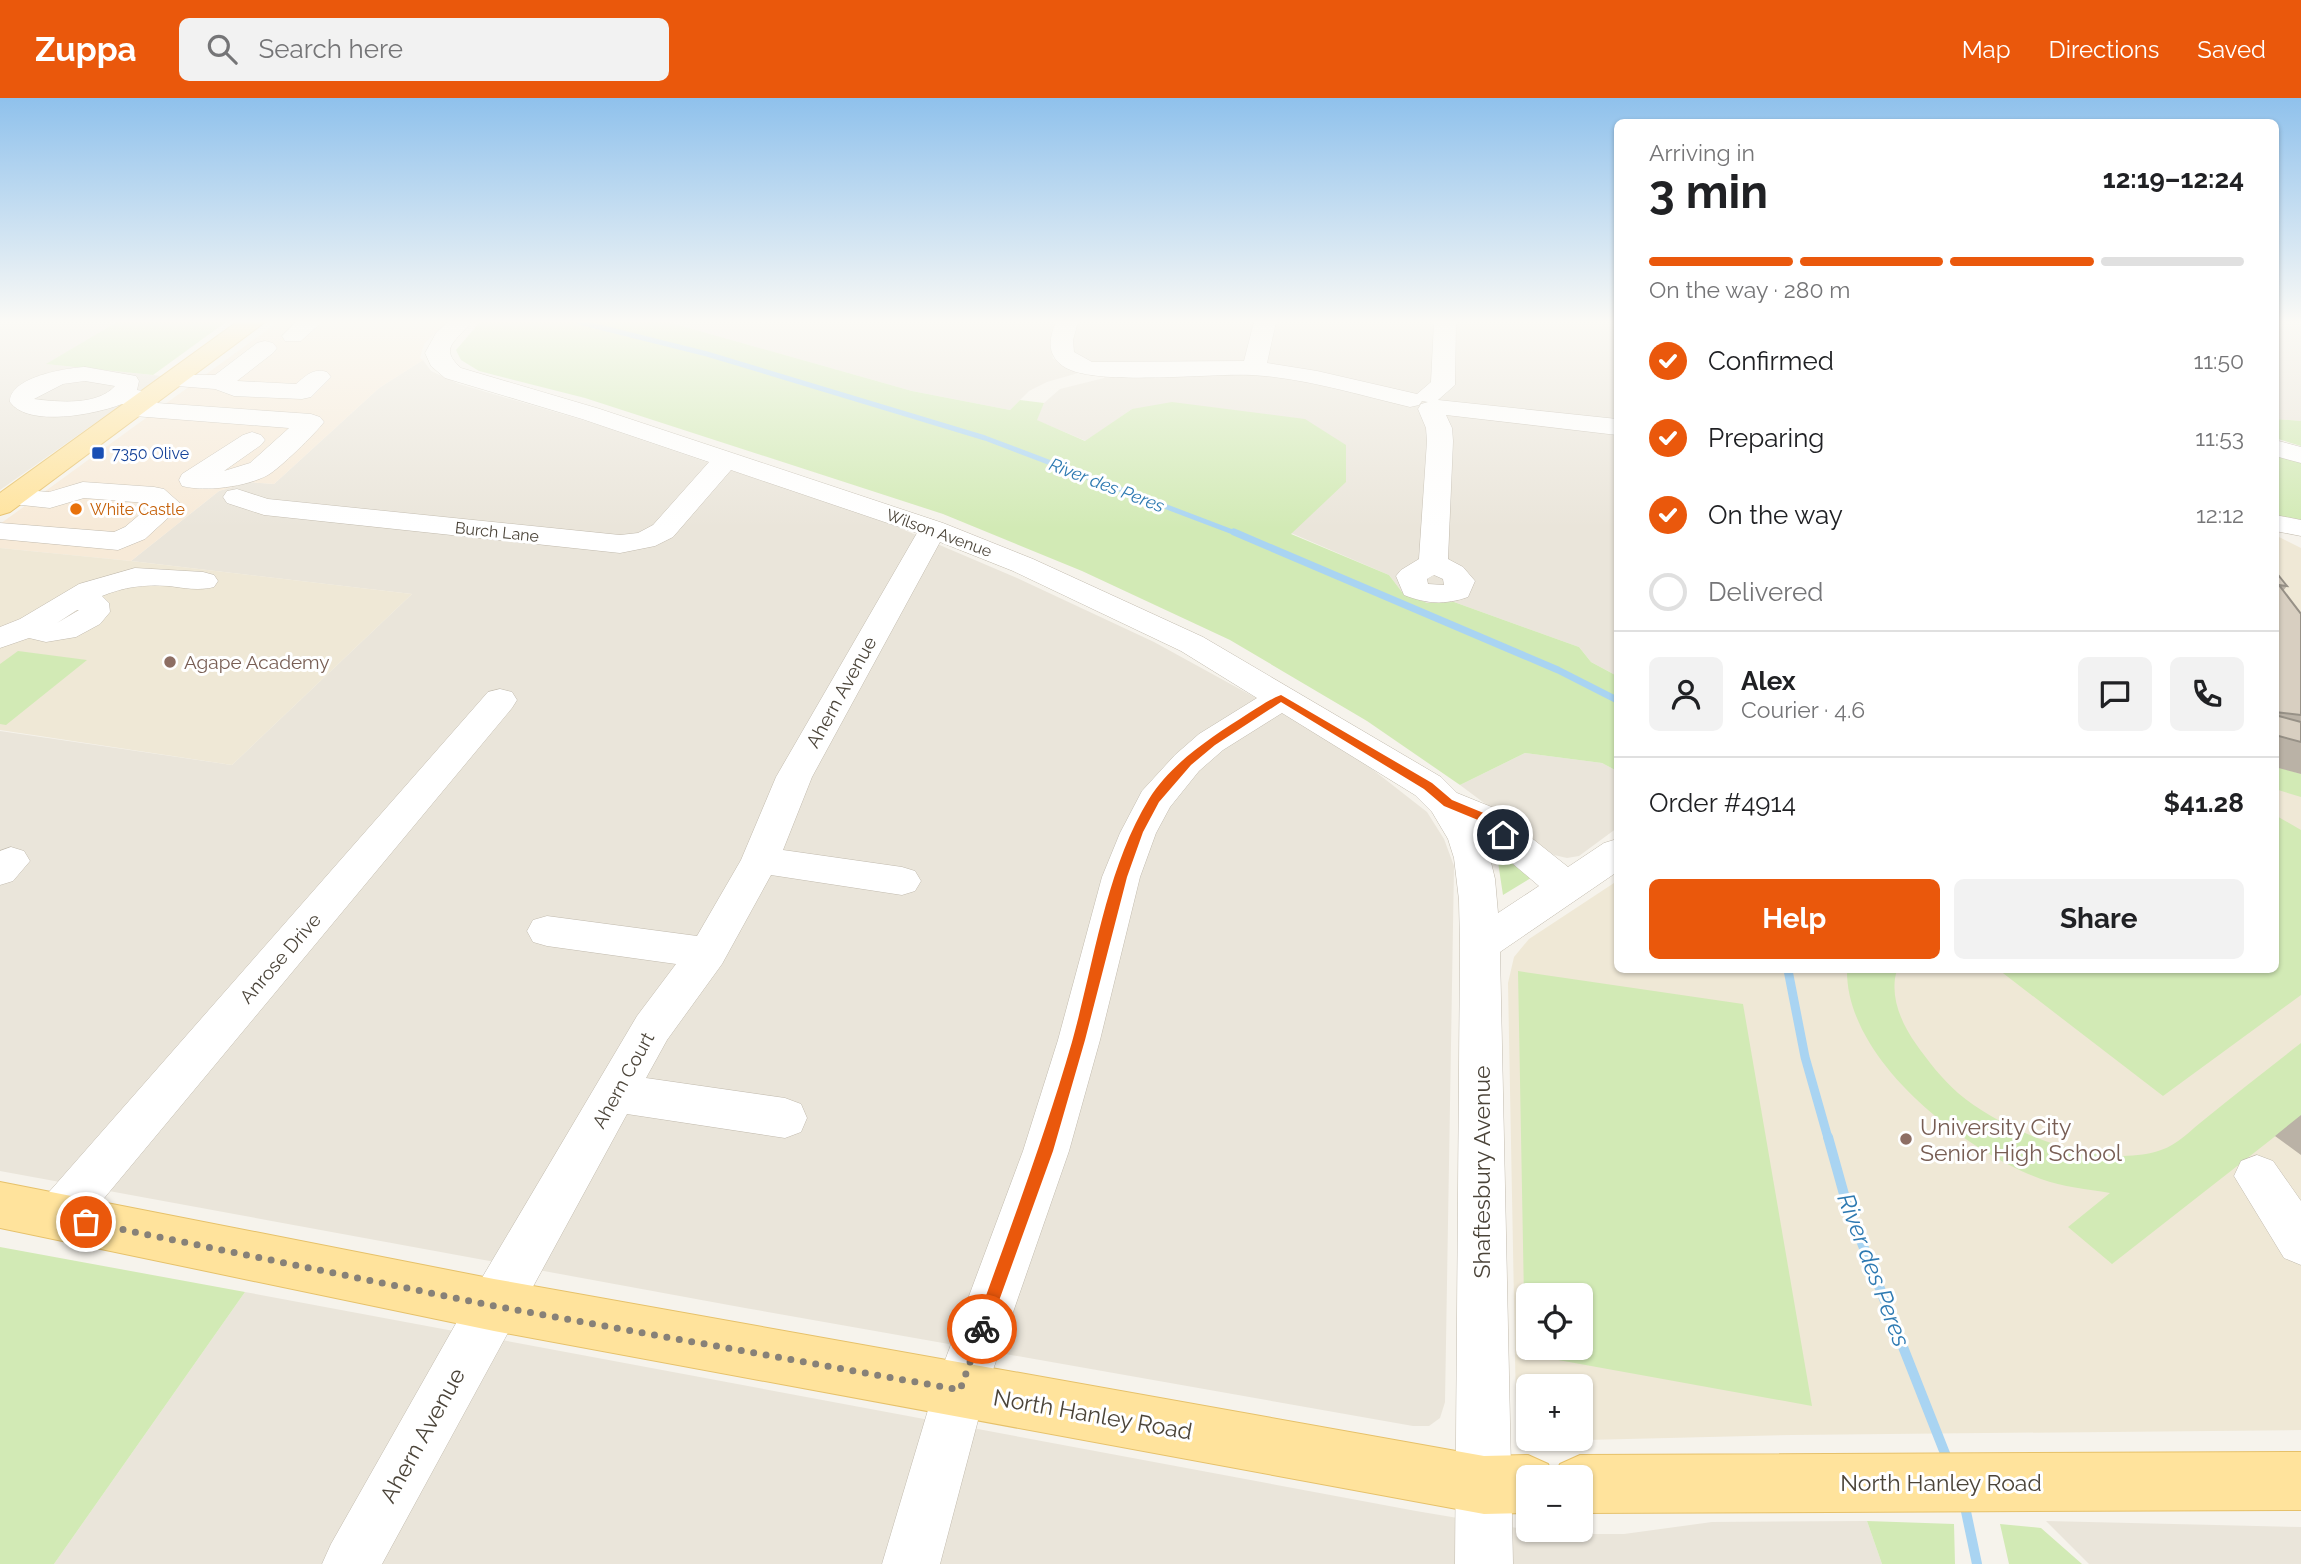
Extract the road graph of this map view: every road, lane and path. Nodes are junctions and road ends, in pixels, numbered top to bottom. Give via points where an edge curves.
1 (153, 390) edge
2 (282, 390) edge
3 (303, 390) edge
4 (512, 390) edge
5 (1372, 390) edge
6 (1438, 390) edge
7 (133, 401) junction
8 (1427, 403) junction
9 (1614, 427) edge
10 (252, 440) dead end
11 (2279, 449) edge
12 (2301, 455) edge
13 (725, 460) junction
14 (55, 466) junction
15 (192, 480) junction
16 (237, 497) dead end
17 (6, 501) edge
18 (933, 529) junction
19 (0, 531) edge
20 (1433, 563) dead end
21 (203, 582) dead end
22 (0, 638) edge
23 (1281, 698) junction
24 (500, 700) dead end
25 (1448, 803) junction
26 (1614, 855) edge
27 (760, 860) junction
28 (901, 880) dead end
29 (1566, 887) junction
30 (547, 930) dead end
31 (1480, 945) junction
32 (708, 953) junction
33 (617, 1093) junction
34 (785, 1118) dead end
35 (2257, 1176) dead end
36 (0, 1205) edge
37 (59, 1216) junction
38 (2301, 1242) edge
39 (494, 1306) junction
40 (960, 1390) junction
41 (2301, 1481) edge
42 (1593, 1484) edge
43 (1506, 1485) edge
44 (351, 1564) edge
45 (911, 1564) edge
46 (1484, 1564) edge

1 - 7 main road
2 - 3 street
4 - 13 street, Wilson Avenue
5 - 8 street
6 - 8 street
7 - 14 main road
7 - 15 street via 311,422 259,470 221,480
8 - 9 street
8 - 20 street via 1440,441
10 - 15 street
11 - 12 street
13 - 16 street, Burch Lane via 663,531 620,544 264,507
13 - 18 street, Wilson Avenue
14 - 15 street
14 - 17 main road
17 - 19 street via 50,500 83,489 154,495 168,505 118,541
18 - 23 street, Wilson Avenue via 1023,565 1192,644
18 - 27 street, Ahern Avenue via 794,777
21 - 22 street via 143,575 101,583 71,600 94,603 95,612 82,623 62,631 42,632 31,626
23 - 25 street, Wilson Avenue via 1428,786
23 - 40 street via 1187,762 1155,800 1138,832 1121,877 1046,1151
24 - 37 street, Anrose Drive
25 - 29 street, Wilson Avenue via 1482,817
25 - 31 street, Wilson Avenue via 1470,847 1478,881
26 - 29 street
27 - 28 street
27 - 32 street, Ahern Court
29 - 31 street
30 - 32 street
31 - 43 street, Shaftesbury Avenue
32 - 33 street, Ahern Court via 652,1028
33 - 34 street
33 - 39 street, Ahern Court
35 - 38 street
36 - 37 main road, North Hanley Road
37 - 39 main road, North Hanley Road
39 - 40 main road, North Hanley Road
39 - 44 street, Ahern Avenue
40 - 43 main road, North Hanley Road
40 - 45 street
41 - 42 main road, North Hanley Road
43 - 46 street, Shaftesbury Avenue

